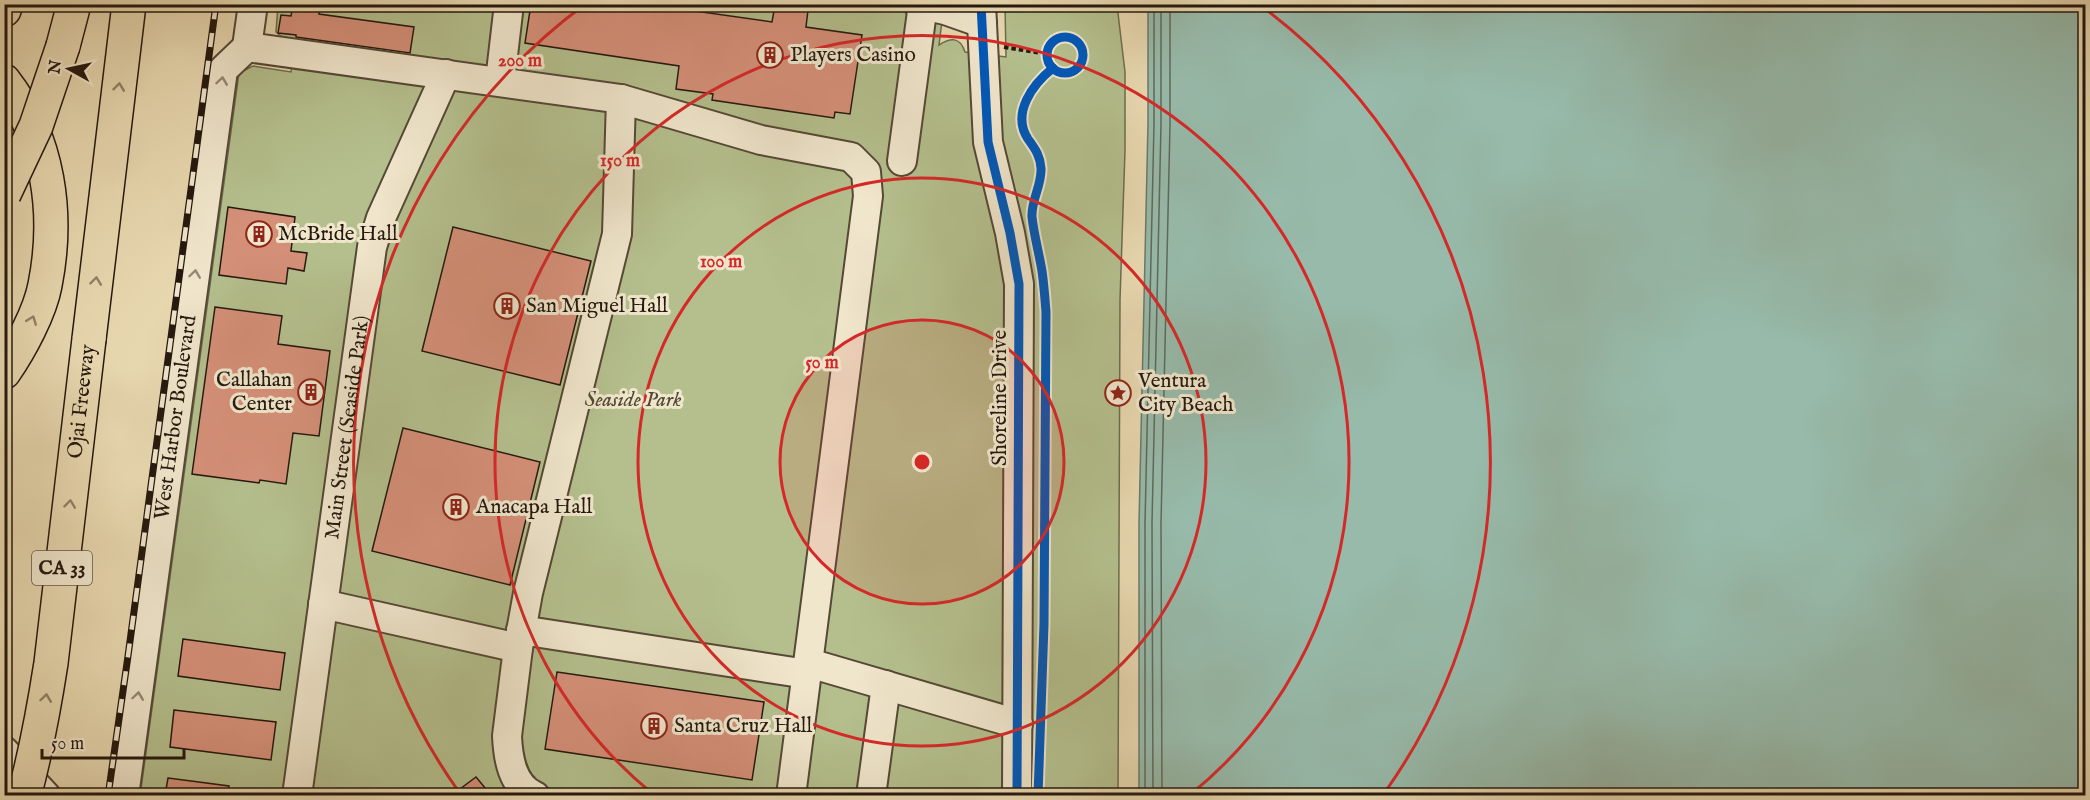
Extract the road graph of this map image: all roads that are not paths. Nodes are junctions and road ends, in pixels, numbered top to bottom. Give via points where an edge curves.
1 (6, 4) edge
2 (74, 4) edge
3 (129, 4) edge
4 (253, 4) edge
5 (509, 4) edge
6 (921, 5) edge
7 (4, 10) edge
8 (981, 14) edge
9 (247, 47) junction
10 (446, 74) junction
11 (4, 81) edge
12 (500, 81) junction
13 (621, 99) junction
14 (902, 161) dead end
15 (4, 194) edge
16 (4, 372) edge
17 (323, 604) junction
18 (519, 639) junction
19 (808, 668) junction
20 (886, 685) junction
21 (1018, 724) junction
22 (4, 751) edge
23 (24, 795) edge
24 (46, 795) edge
25 (124, 795) edge
26 (297, 795) edge
27 (535, 795) edge
28 (791, 795) edge
29 (871, 795) edge
30 (1017, 795) edge

1 - 7 highway
2 - 15 highway, bridge via 36,126
23 -> 3 highway, Ojai Freeway / CA 33, bridge via 51,663
4 - 9 street
5 - 12 street
6 - 8 street
6 - 14 street
8 - 21 street, Shoreline Drive via 988,142 1019,284
9 - 10 street
25 -> 9 street, West Harbor Boulevard via 223,70
10 - 12 street
10 - 17 street, Main Street (Seaside Park) via 381,218 372,247
16 -> 11 highway via 29,330 45,287 51,231 49,185 40,146
12 - 13 street
13 - 18 street via 617,234
13 - 19 street via 761,140 851,157 866,172 868,196
17 - 18 street
17 - 26 street, Main Street (Seaside Park)
18 - 19 street
18 - 27 street via 507,750 512,771
19 - 20 street
19 - 28 street
20 - 21 street
20 - 29 street
21 - 30 street, Shoreline Drive
22 - 24 street

